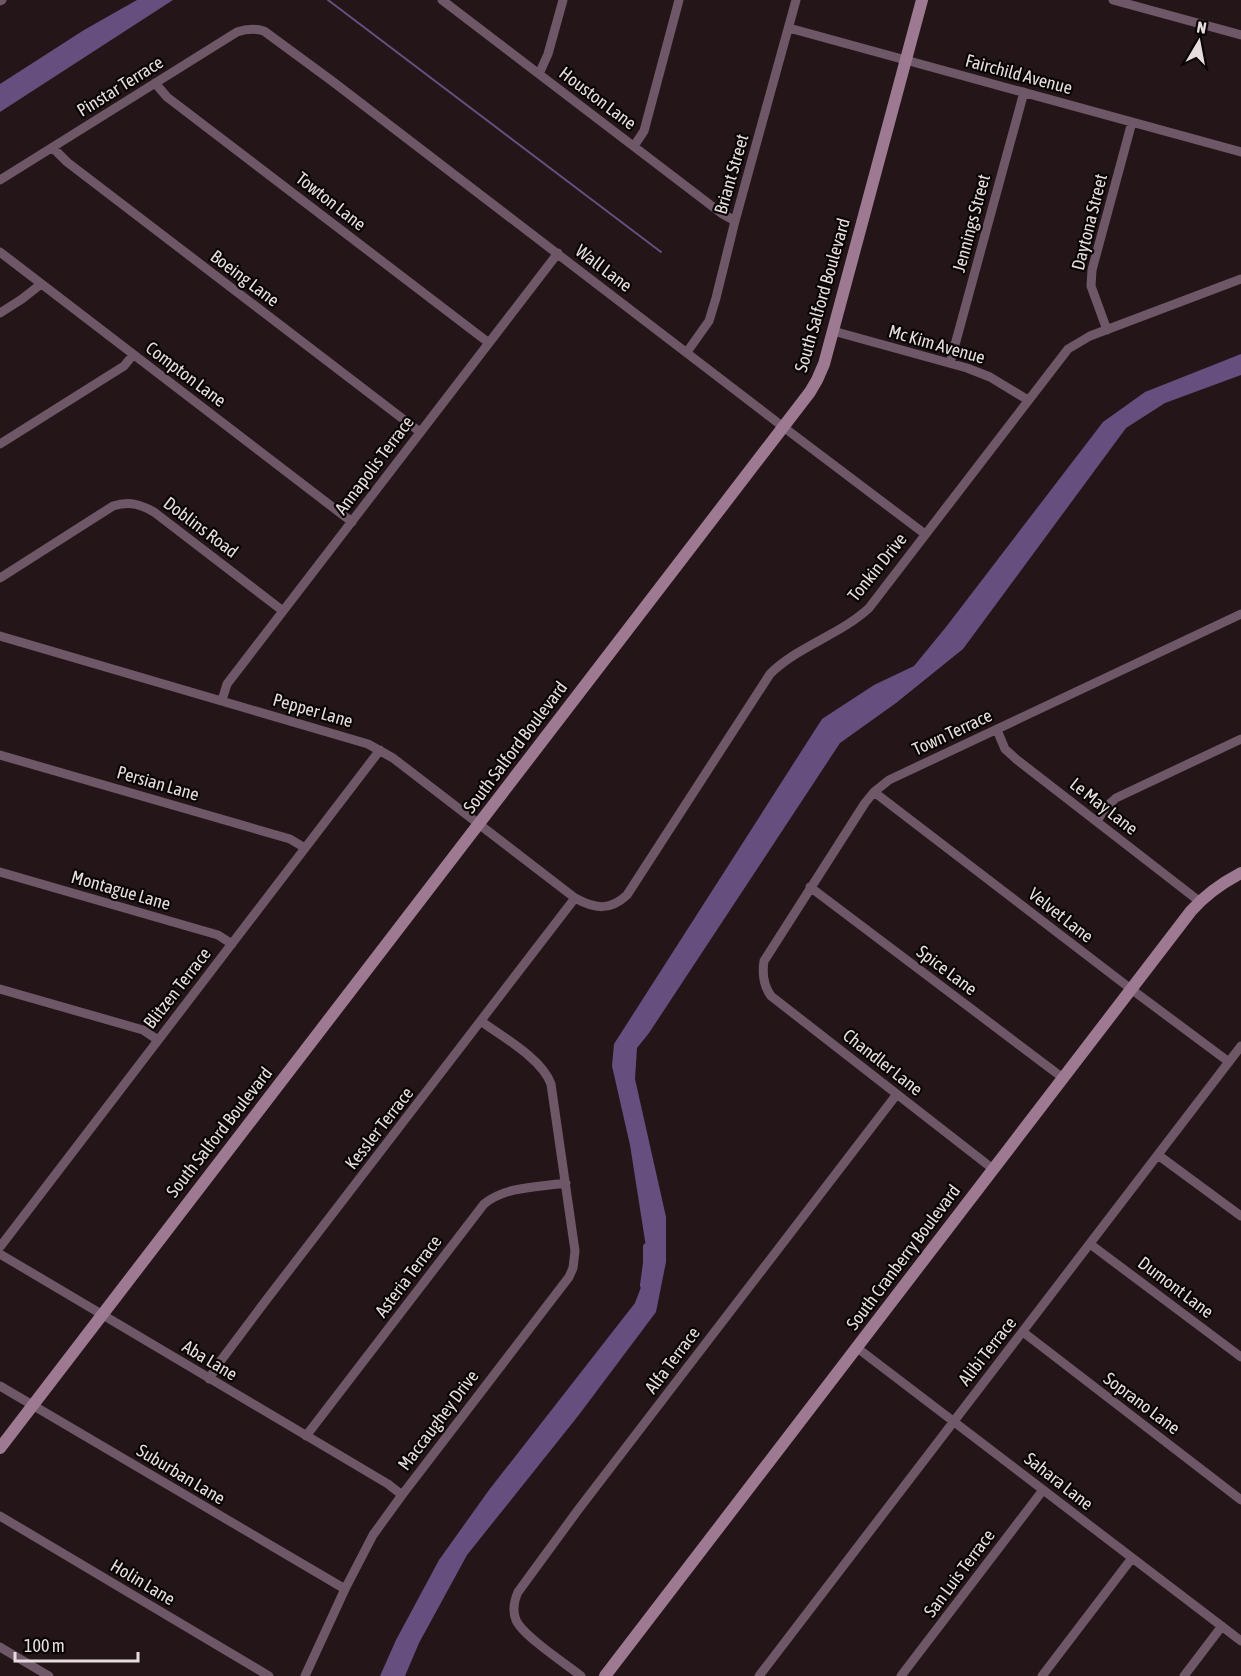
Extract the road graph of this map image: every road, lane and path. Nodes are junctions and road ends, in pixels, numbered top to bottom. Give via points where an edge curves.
1 (442, 0) edge
2 (563, 0) edge
3 (679, 0) edge
4 (796, 0) edge
5 (922, 0) edge
6 (1113, 0) edge
7 (789, 28) junction
8 (260, 30) joint
9 (1241, 35) edge
10 (906, 60) junction
11 (539, 74) junction
12 (155, 83) junction
13 (1024, 92) junction
14 (1132, 122) junction
15 (634, 146) junction
16 (53, 148) junction
17 (1241, 152) edge
18 (0, 180) edge
19 (735, 221) junction
20 (0, 252) edge
21 (558, 253) junction
22 (1241, 279) edge
23 (41, 284) junction
24 (0, 313) edge
25 (1107, 330) junction
26 (833, 331) junction
27 (489, 343) junction
28 (687, 352) junction
29 (134, 355) junction
30 (950, 363) junction
31 (1028, 400) junction
32 (783, 426) junction
33 (420, 432) junction
34 (0, 444) edge
35 (352, 522) junction
36 (925, 534) junction
37 (0, 578) edge
38 (283, 611) junction
39 (1241, 614) edge
40 (0, 636) edge
41 (222, 700) junction
42 (997, 730) junction
43 (1241, 739) edge
44 (380, 750) junction
45 (0, 754) edge
46 (874, 792) junction
47 (1097, 821) junction
48 (479, 825) junction
49 (305, 848) junction
50 (0, 872) edge
51 (1241, 873) edge
52 (810, 887) junction
53 (575, 898) junction
54 (1199, 901) junction
55 (232, 944) junction
56 (763, 974) joint
57 (0, 988) edge
58 (1131, 989) junction
59 (482, 1022) junction
60 (158, 1040) junction
61 (1241, 1046) edge
62 (1229, 1062) junction
63 (1063, 1078) junction
64 (897, 1094) junction
65 (1158, 1155) junction
66 (993, 1169) junction
67 (566, 1184) junction
68 (1241, 1216) edge
69 (1090, 1244) junction
70 (0, 1247) edge
71 (0, 1254) edge
72 (101, 1314) junction
73 (1023, 1332) junction
74 (856, 1347) junction
75 (1241, 1357) edge
76 (209, 1378) junction
77 (0, 1386) edge
78 (32, 1405) junction
79 (954, 1421) junction
80 (306, 1436) junction
81 (0, 1448) edge
82 (1043, 1490) junction
83 (402, 1495) junction
84 (1241, 1500) edge
85 (0, 1516) edge
86 (1132, 1558) junction
87 (345, 1589) junction
88 (1222, 1626) junction
89 (1241, 1641) edge
90 (0, 1647) edge
91 (49, 1676) edge
92 (269, 1676) edge
93 (305, 1676) edge
94 (581, 1676) edge
95 (605, 1676) edge
96 (759, 1676) edge
97 (901, 1676) edge
98 (1042, 1676) edge
99 (1184, 1676) edge

1 - 11 street, Houston Lane
2 - 11 street
3 - 15 street via 644,131
4 - 7 street, Briant Street
5 - 10 street, South Salford Boulevard
6 - 9 street
7 - 10 street, Fairchild Avenue
7 - 19 street, Briant Street
8 - 12 street, Pinstar Terrace via 237,32
8 - 21 street, Wall Lane
10 - 13 street, Fairchild Avenue
10 - 26 street, South Salford Boulevard
11 - 15 street, Houston Lane
12 - 16 street, Pinstar Terrace
12 - 27 street, Towton Lane via 167,97
13 - 14 street, Fairchild Avenue
13 - 30 street, Jennings Street
14 - 17 street, Fairchild Avenue
14 - 25 street, Daytona Street via 1092,270 1091,286
15 - 19 street, Houston Lane
16 - 18 street, Pinstar Terrace
16 - 33 street, Boeing Lane
19 - 28 street, Briant Street via 709,321
20 - 23 street, Compton Lane
21 - 27 street, Annapolis Terrace
21 - 28 street, Wall Lane
22 - 25 street, Tonkin Drive
23 - 24 street
23 - 29 street, Compton Lane
25 - 31 street, Tonkin Drive via 1068,349
26 - 30 street, Mc Kim Avenue
26 - 32 street, South Salford Boulevard via 818,380
27 - 33 street, Annapolis Terrace
28 - 32 street, Wall Lane
29 - 34 street via 124,366
29 - 35 street, Compton Lane
30 - 31 street, Mc Kim Avenue via 990,377
31 - 36 street, Tonkin Drive
32 - 36 street, Wall Lane
32 - 48 street, South Salford Boulevard
33 - 35 street, Annapolis Terrace
35 - 38 street, Annapolis Terrace
36 - 53 street, Tonkin Drive via 864,613 787,659 770,675 627,895 606,907 590,906
37 - 38 street, Doblins Road via 113,506 128,503 154,512
38 - 41 street, Annapolis Terrace via 227,684
39 - 42 street, Town Terrace
40 - 41 street, Pepper Lane
41 - 44 street, Pepper Lane
42 - 46 street, Town Terrace via 889,780
42 - 47 street, Le May Lane via 1005,749
43 - 47 street via 1116,798
44 - 48 street, Pepper Lane
44 - 49 street, Blitzen Terrace
45 - 49 street, Persian Lane via 291,838
46 - 52 street, Town Terrace
46 - 58 street, Velvet Lane
47 - 54 street, Le May Lane
48 - 53 street, Pepper Lane
48 - 72 street, South Salford Boulevard
49 - 55 street, Blitzen Terrace
50 - 55 street, Montague Lane via 218,935
51 - 54 street, South Cranberry Boulevard
52 - 56 street, Town Terrace via 767,954
52 - 63 street, Spice Lane
53 - 59 street, Kessler Terrace
54 - 58 street, South Cranberry Boulevard
55 - 60 street, Blitzen Terrace
56 - 64 street, Chandler Lane via 771,996
57 - 60 street via 143,1030
58 - 62 street, Velvet Lane
58 - 63 street, South Cranberry Boulevard
59 - 67 street, Maccaughey Drive via 539,1064 548,1076
59 - 76 street, Kessler Terrace
60 - 70 street, Blitzen Terrace
61 - 62 street, Alibi Terrace
62 - 65 street, Alibi Terrace
63 - 66 street, South Cranberry Boulevard
64 - 66 street, Chandler Lane
64 - 94 street, Alfa Terrace via 518,1592 514,1605 516,1620 524,1632
65 - 68 street
65 - 69 street, Alibi Terrace
66 - 74 street, South Cranberry Boulevard
67 - 80 street, Asteria Terrace via 506,1191 484,1204
67 - 83 street, Maccaughey Drive via 575,1251 569,1277
69 - 73 street, Alibi Terrace
69 - 75 street, Dumont Lane
71 - 72 street, Aba Lane
72 - 76 street, Aba Lane
72 - 78 street, South Salford Boulevard
73 - 79 street, Alibi Terrace
73 - 84 street, Soprano Lane
74 - 79 street, Sahara Lane
74 - 95 street, South Cranberry Boulevard
76 - 80 street, Aba Lane
77 - 78 street, Suburban Lane
78 - 81 street, South Salford Boulevard
78 - 87 street, Suburban Lane
79 - 82 street, Sahara Lane
79 - 96 street, Alibi Terrace
80 - 83 street, Aba Lane
82 - 86 street, Sahara Lane
82 - 97 street, San Luis Terrace
83 - 87 street, Maccaughey Drive via 372,1535
85 - 92 street, Holin Lane
86 - 88 street, Sahara Lane
86 - 98 street
87 - 93 street, Maccaughey Drive
88 - 89 street, Sahara Lane
88 - 99 street
90 - 91 street

